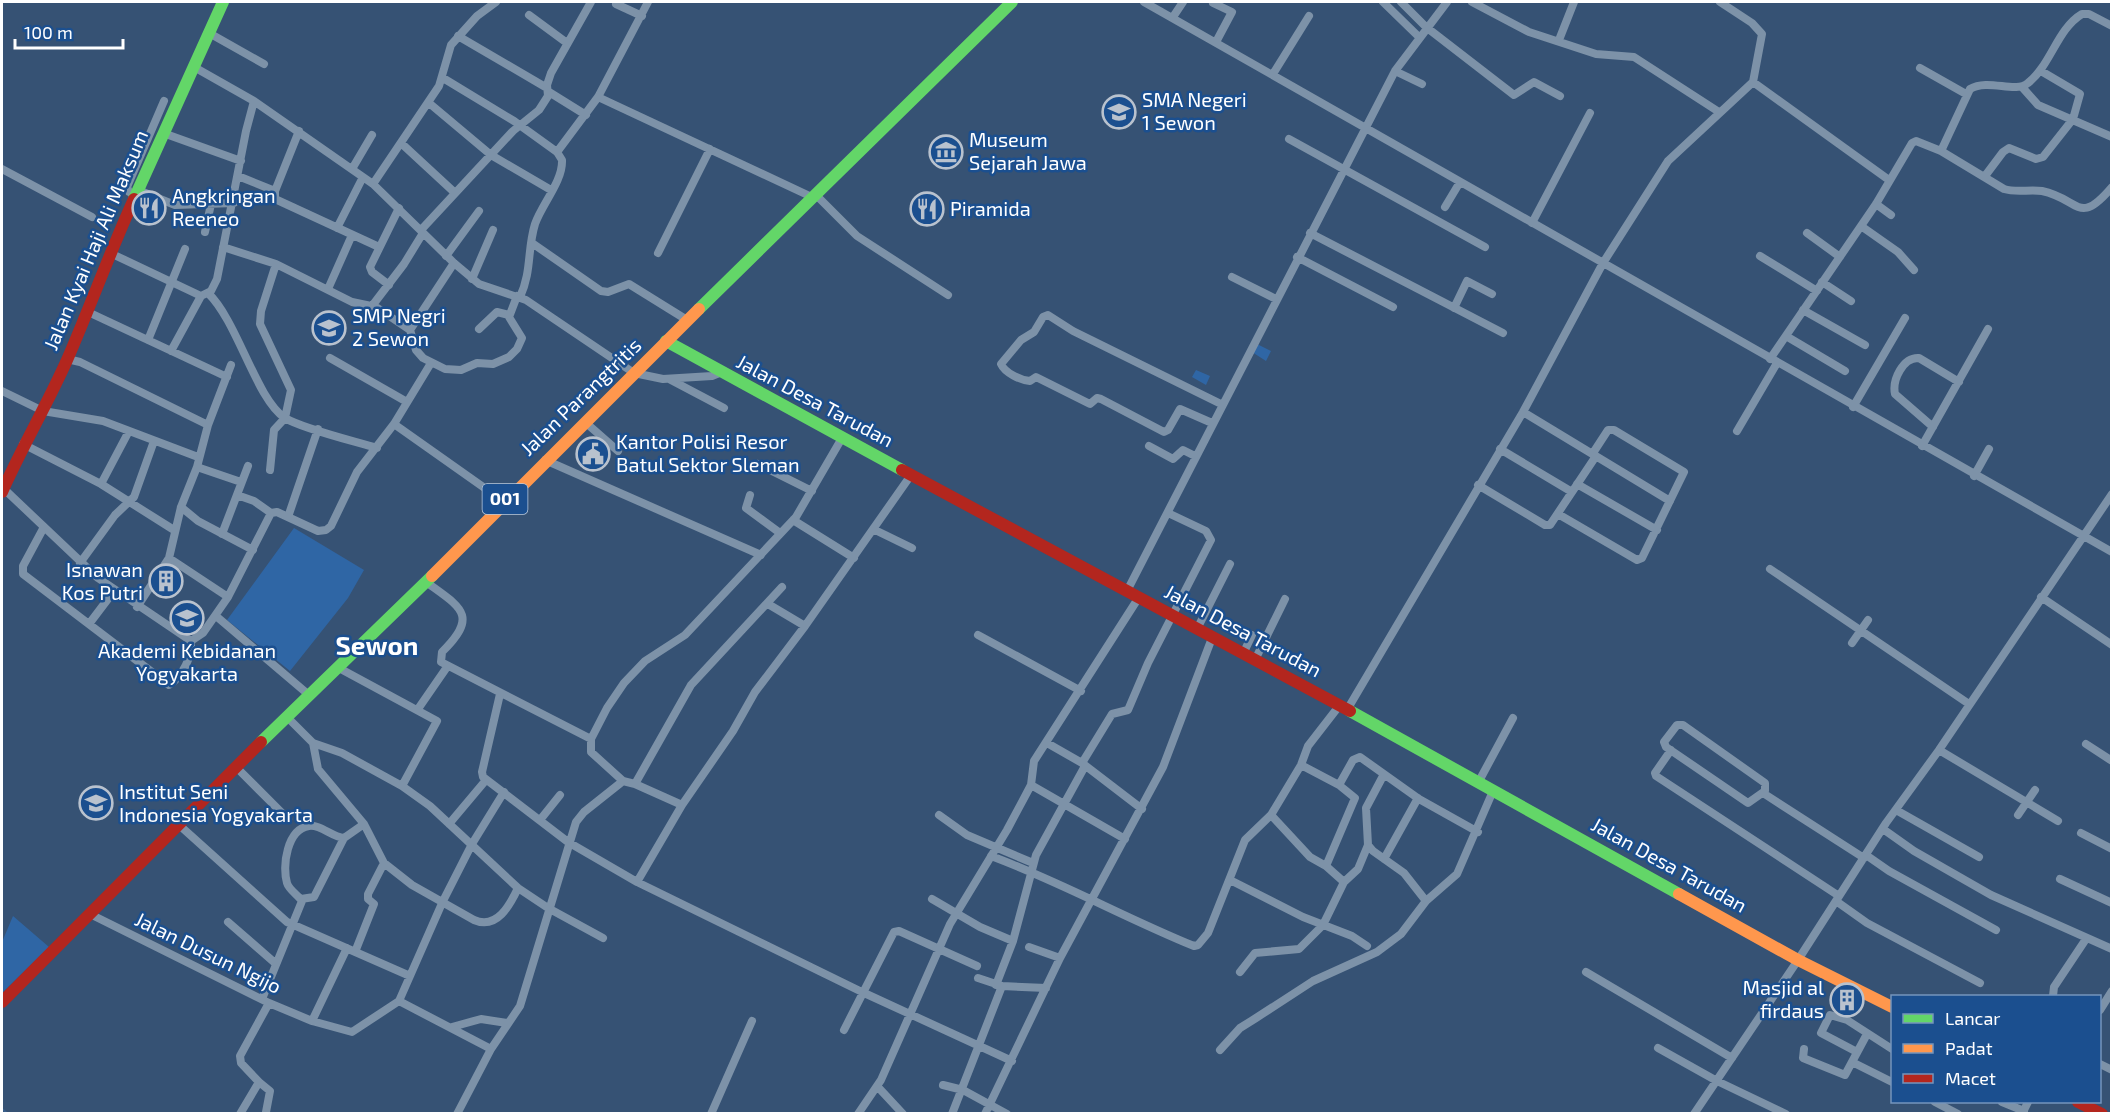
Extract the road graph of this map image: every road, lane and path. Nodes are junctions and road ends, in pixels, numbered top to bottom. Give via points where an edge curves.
1 (223, 2) edge
2 (496, 2) edge
3 (591, 2) edge
4 (648, 2) edge
5 (1012, 2) edge
6 (1144, 2) edge
7 (1184, 2) edge
8 (1383, 2) edge
9 (1401, 2) edge
10 (1447, 2) edge
11 (1472, 2) edge
12 (1574, 2) edge
13 (1720, 2) edge
14 (1213, 3) edge
15 (616, 4) dead end
16 (529, 15) dead end
17 (642, 16) junction
18 (1309, 16) dead end
19 (1173, 17) junction
20 (2112, 26) edge
21 (1426, 27) junction
22 (209, 33) junction
23 (458, 36) junction
24 (1419, 37) junction
25 (1559, 40) junction
26 (1216, 42) junction
27 (567, 43) junction
28 (264, 64) dead end
29 (194, 67) junction
30 (1920, 68) dead end
31 (1395, 71) junction
32 (2041, 71) junction
33 (1273, 74) junction
34 (443, 78) junction
35 (1753, 82) junction
36 (1422, 84) dead end
37 (2022, 87) junction
38 (548, 90) junction
39 (1966, 94) junction
40 (1560, 96) dead end
41 (598, 97) junction
42 (164, 101) dead end
43 (254, 101) junction
44 (429, 103) junction
45 (1719, 112) junction
46 (1590, 113) dead end
47 (585, 115) junction
48 (2073, 119) junction
49 (519, 125) junction
50 (1365, 128) junction
51 (299, 131) junction
52 (163, 133) junction
53 (372, 135) dead end
54 (2112, 137) edge
55 (1289, 139) dead end
56 (401, 144) junction
57 (710, 149) junction
58 (1941, 151) junction
59 (557, 152) junction
60 (491, 155) junction
61 (146, 156) junction
62 (241, 161) junction
63 (2, 168) edge
64 (352, 169) junction
65 (1345, 170) junction
66 (238, 176) junction
67 (1985, 176) junction
68 (363, 177) junction
69 (1889, 180) junction
70 (1460, 182) junction
71 (373, 184) junction
72 (2112, 187) edge
73 (275, 190) junction
74 (551, 190) junction
75 (137, 192) junction
76 (454, 192) junction
77 (816, 197) junction
78 (234, 203) junction
79 (211, 204) junction
80 (1876, 204) junction
81 (1445, 207) dead end
82 (399, 208) junction
83 (479, 211) dead end
84 (1891, 215) dead end
85 (92, 217) dead end
86 (1532, 223) junction
87 (1861, 226) junction
88 (337, 228) junction
89 (493, 230) dead end
90 (205, 232) dead end
91 (422, 232) junction
92 (1310, 233) junction
93 (1807, 233) dead end
94 (352, 235) junction
95 (532, 243) junction
96 (224, 247) junction
97 (379, 247) junction
98 (1485, 247) dead end
99 (186, 249) dead end
100 (110, 253) junction
101 (658, 253) dead end
102 (446, 256) junction
103 (1760, 256) dead end
104 (1297, 257) junction
105 (1840, 257) junction
106 (454, 263) junction
107 (1603, 263) junction
108 (276, 264) junction
109 (1914, 270) dead end
110 (1232, 277) dead end
111 (472, 279) junction
112 (1822, 282) junction
113 (171, 283) junction
114 (389, 285) junction
115 (328, 289) junction
116 (1817, 291) junction
117 (1492, 294) dead end
118 (205, 295) junction
119 (948, 295) dead end
120 (518, 297) junction
121 (1276, 299) junction
122 (1851, 301) dead end
123 (372, 306) junction
124 (1393, 307) dead end
125 (1454, 308) junction
126 (1803, 310) junction
127 (88, 312) junction
128 (509, 315) junction
129 (1905, 318) dead end
130 (687, 320) junction
131 (480, 329) dead end
132 (1988, 329) dead end
133 (410, 330) junction
134 (1503, 333) dead end
135 (1786, 336) junction
136 (148, 340) junction
137 (666, 341) junction
138 (1865, 345) dead end
139 (171, 351) junction
140 (330, 358) dead end
141 (66, 359) junction
142 (1774, 361) junction
143 (431, 363) junction
144 (231, 364) dead end
145 (1845, 371) dead end
146 (722, 372) junction
147 (634, 373) junction
148 (227, 377) junction
149 (669, 379) junction
150 (1959, 382) junction
151 (2, 391) edge
152 (406, 402) junction
153 (1221, 404) junction
154 (1853, 406) junction
155 (724, 408) dead end
156 (43, 411) junction
157 (1523, 412) junction
158 (285, 418) junction
159 (585, 422) junction
160 (1212, 423) junction
161 (394, 424) junction
162 (208, 425) junction
163 (1933, 427) junction
164 (318, 429) junction
165 (129, 431) junction
166 (1737, 431) dead end
167 (842, 438) junction
168 (154, 441) junction
169 (23, 444) junction
170 (1149, 446) dead end
171 (1922, 446) junction
172 (377, 448) junction
173 (1500, 449) junction
174 (1989, 449) dead end
175 (618, 451) dead end
176 (1594, 454) junction
177 (1195, 456) junction
178 (198, 457) junction
179 (545, 460) junction
180 (758, 464) dead end
181 (248, 466) dead end
182 (197, 467) junction
183 (270, 470) dead end
184 (911, 475) junction
185 (1974, 476) junction
186 (241, 483) junction
187 (101, 484) junction
188 (1478, 486) junction
189 (1575, 488) junction
190 (2, 490) edge
191 (812, 491) junction
192 (2112, 494) edge
193 (237, 495) junction
194 (750, 495) dead end
195 (503, 501) junction
196 (1670, 501) junction
197 (130, 503) junction
198 (181, 507) junction
199 (271, 513) junction
200 (1168, 513) junction
201 (1558, 514) junction
202 (288, 517) junction
203 (793, 520) junction
204 (44, 527) junction
205 (873, 529) junction
206 (174, 530) junction
207 (1657, 530) junction
208 (780, 533) junction
209 (222, 534) junction
210 (2081, 537) junction
211 (912, 548) dead end
212 (253, 550) junction
213 (2112, 552) edge
214 (761, 555) junction
215 (169, 558) junction
216 (854, 558) junction
217 (80, 563) junction
218 (1230, 564) dead end
219 (1770, 569) dead end
220 (426, 582) junction
221 (782, 587) dead end
222 (114, 591) junction
223 (1127, 591) junction
224 (228, 597) junction
225 (1139, 597) junction
226 (2041, 597) junction
227 (1285, 599) dead end
228 (768, 604) junction
229 (137, 607) junction
230 (216, 616) junction
231 (1171, 616) junction
232 (1868, 620) dead end
233 (89, 624) junction
234 (806, 626) junction
235 (1197, 629) junction
236 (1860, 630) junction
237 (978, 635) dead end
238 (1252, 635) dead end
239 (1212, 638) junction
240 (191, 641) junction
241 (1852, 643) dead end
242 (2112, 645) edge
243 (1243, 654) junction
244 (1255, 660) junction
245 (337, 667) junction
246 (447, 667) junction
247 (1081, 691) junction
248 (500, 694) junction
249 (309, 695) junction
250 (1969, 704) junction
251 (1343, 708) junction
252 (418, 709) junction
253 (287, 717) junction
254 (1513, 718) dead end
255 (591, 739) junction
256 (312, 742) junction
257 (1047, 743) junction
258 (2086, 744) dead end
259 (1671, 750) junction
260 (1939, 750) junction
261 (2112, 760) edge
262 (1083, 764) junction
263 (1301, 765) junction
264 (236, 767) junction
265 (1383, 776) junction
266 (486, 780) junction
267 (623, 781) junction
268 (1478, 783) junction
269 (635, 784) junction
270 (1031, 785) junction
271 (1339, 785) junction
272 (402, 786) junction
273 (2035, 790) dead end
274 (1493, 791) junction
275 (504, 792) junction
276 (1763, 793) junction
277 (560, 795) dead end
278 (1418, 798) junction
279 (2027, 803) junction
280 (1064, 804) junction
281 (682, 805) junction
282 (1142, 809) junction
283 (1896, 810) junction
284 (2018, 814) dead end
285 (939, 815) dead end
286 (1271, 815) junction
287 (288, 819) dead end
288 (540, 820) junction
289 (2058, 821) dead end
290 (178, 824) junction
291 (364, 824) junction
292 (449, 824) junction
293 (1883, 829) junction
294 (1475, 830) junction
295 (2081, 833) dead end
296 (344, 838) junction
297 (1125, 839) junction
298 (568, 842) junction
299 (472, 844) junction
300 (1368, 845) junction
301 (2110, 845) edge
302 (997, 847) junction
303 (991, 856) junction
304 (1865, 856) junction
305 (1979, 858) dead end
306 (1384, 859) junction
307 (384, 863) junction
308 (1326, 866) junction
309 (1032, 867) junction
310 (2060, 879) dead end
311 (1230, 880) junction
312 (637, 882) junction
313 (1344, 882) junction
314 (518, 888) junction
315 (1838, 898) junction
316 (301, 899) junction
317 (932, 899) dead end
318 (1091, 899) junction
319 (443, 901) junction
320 (1426, 901) junction
321 (2112, 903) edge
322 (548, 908) junction
323 (956, 913) junction
324 (90, 914) junction
325 (228, 922) dead end
326 (291, 925) junction
327 (1323, 925) junction
328 (1996, 930) dead end
329 (603, 938) dead end
330 (2086, 939) junction
331 (1012, 941) junction
332 (1366, 946) dead end
333 (1029, 947) dead end
334 (938, 948) junction
335 (2112, 949) edge
336 (351, 950) junction
337 (1060, 958) junction
338 (1798, 960) junction
339 (275, 963) junction
340 (977, 966) dead end
341 (1240, 972) dead end
342 (1586, 972) dead end
343 (410, 976) junction
344 (978, 978) dead end
345 (1980, 983) dead end
346 (999, 986) junction
347 (1046, 988) junction
348 (2112, 991) edge
349 (862, 992) junction
350 (2053, 995) edge
351 (266, 1001) junction
352 (399, 1001) junction
353 (2, 1002) edge
354 (1891, 1006) edge
355 (2101, 1008) edge
356 (911, 1015) junction
357 (312, 1021) junction
358 (752, 1021) dead end
359 (507, 1023) junction
360 (452, 1027) junction
361 (844, 1030) dead end
362 (1868, 1034) junction
363 (981, 1046) junction
364 (1658, 1048) dead end
365 (1891, 1048) edge
366 (1804, 1049) dead end
367 (491, 1050) junction
368 (1220, 1050) dead end
369 (1857, 1052) junction
370 (1732, 1058) junction
371 (1012, 1061) junction
372 (1852, 1062) junction
373 (1717, 1081) junction
374 (1891, 1081) edge
375 (260, 1082) junction
376 (943, 1085) dead end
377 (877, 1086) junction
378 (963, 1090) junction
379 (1939, 1103) edge
380 (2082, 1103) edge
381 (990, 1104) junction
382 (2010, 1110) edge
383 (266, 1112) dead end
384 (2023, 1112) edge
385 (240, 1113) edge
386 (457, 1113) edge
387 (711, 1113) edge
388 (858, 1113) edge
389 (903, 1113) edge
390 (952, 1113) edge
391 (985, 1113) edge
392 (1007, 1113) edge
393 (1694, 1113) edge
394 (1786, 1113) edge
395 (1958, 1113) edge
396 (2102, 1113) edge

1 - 22 street, Jalan Kyai Haji Ali Maksum
2 - 23 street
3 - 27 street
4 - 17 street
5 - 77 street, Jalan Parangtritis / 001
6 - 19 street
7 - 19 street
8 - 24 street
9 - 21 street
10 - 21 street
11 - 25 street via 1529,32
12 - 25 street
13 - 35 street via 1752,22 1762,34
14 - 26 street via 1232,12
15 - 17 street
16 - 27 street
17 - 41 street
18 - 33 street
19 - 26 street
20 - 32 street via 2089,14 2078,16
21 - 24 street
21 - 40 street via 1514,95 1534,82
22 - 28 street
22 - 29 street, Jalan Kyai Haji Ali Maksum
23 - 34 street via 448,51
23 - 38 street
24 - 31 street
25 - 45 street via 1596,54 1634,57
26 - 33 street
27 - 38 street via 551,73
29 - 43 street
29 - 52 street, Jalan Kyai Haji Ali Maksum
30 - 39 street
31 - 36 street
31 - 50 street
32 - 37 street
32 - 48 street via 2080,94
33 - 50 street
34 - 44 street
34 - 49 street
35 - 45 street
35 - 69 street
37 - 39 street via 1988,84 1975,86
37 - 48 street via 2037,105
38 - 47 street
38 - 49 street via 535,114
39 - 58 street
41 - 47 street
41 - 57 street
42 - 61 street
43 - 51 street
43 - 62 street
44 - 56 street
44 - 60 street
45 - 107 street via 1668,161
46 - 86 street
47 - 59 street
48 - 54 street
48 - 67 street via 2041,159 2009,148
49 - 59 street
49 - 60 street
50 - 65 street
50 - 70 street
51 - 64 street
51 - 73 street
52 - 61 street, Jalan Kyai Haji Ali Maksum
52 - 62 street
53 - 64 street
55 - 65 street
56 - 71 street
56 - 76 street
57 - 77 street
57 - 101 street
58 - 67 street
58 - 69 street via 1912,143
59 - 74 street via 562,163
60 - 74 street
60 - 76 street
61 - 75 street, Jalan Kyai Haji Ali Maksum
62 - 66 street
63 - 85 street
64 - 68 street
65 - 92 street
65 - 98 street
66 - 73 street
66 - 78 street
67 - 72 street via 2004,189 2044,191 2086,208 2097,205
68 - 71 street
68 - 88 street
69 - 80 street
70 - 81 street
70 - 86 street
71 - 82 street
73 - 88 street via 276,200
74 - 95 street
75 - 79 street via 176,205
75 - 100 street, Jalan Kyai Haji Ali Maksum
76 - 91 street
77 - 119 street via 857,236
77 - 130 street, Jalan Parangtritis / 001
78 - 79 street
78 - 96 street
79 - 90 street
80 - 84 street
80 - 87 street
82 - 91 street
82 - 97 street
83 - 102 street
86 - 107 street
87 - 105 street
87 - 109 street via 1898,252
88 - 94 street
89 - 111 street
91 - 102 street
91 - 114 street
92 - 104 street
92 - 125 street
93 - 105 street
94 - 97 street
94 - 115 street
95 - 120 street via 529,275
95 - 130 street via 601,291 630,284
96 - 108 street
96 - 118 street via 217,279
97 - 114 street via 370,269
99 - 113 street
100 - 113 street
100 - 127 street, Jalan Kyai Haji Ali Maksum
102 - 106 street
103 - 116 street
104 - 121 street
104 - 124 street
105 - 112 street
106 - 111 street
106 - 133 street
107 - 142 street
107 - 157 street
108 - 115 street
108 - 158 street via 260,324 289,384
110 - 121 street
111 - 120 street
112 - 116 street
112 - 122 street
113 - 118 street
113 - 136 street
114 - 123 street
115 - 123 street via 352,302
116 - 126 street
117 - 125 street via 1467,281
118 - 139 street
118 - 158 street via 245,351 269,401
120 - 128 street
120 - 147 street
121 - 153 street
123 - 133 street
125 - 134 street
126 - 135 street
126 - 138 street
127 - 136 street
127 - 141 street, Jalan Kyai Haji Ali Maksum
128 - 131 street via 497,312
128 - 143 street via 522,338 517,349 504,360 477,363 461,370
129 - 154 street
130 - 137 street, Jalan Parangtritis / 001
132 - 150 street
133 - 143 street via 416,350
135 - 142 street
135 - 145 street
136 - 139 street
137 - 146 street, Jalan Desa Tarudan
137 - 147 street, Jalan Parangtritis / 001
139 - 148 street
140 - 152 street
141 - 156 street, Jalan Kyai Haji Ali Maksum
141 - 162 street via 80,362
142 - 154 street
142 - 166 street
143 - 152 street
144 - 148 street
146 - 149 street
146 - 167 street, Jalan Desa Tarudan
147 - 149 street
147 - 159 street, Jalan Parangtritis / 001
148 - 162 street
149 - 155 street
150 - 163 street
150 - 163 street via 1919,358 1904,363 1893,387 1895,394
151 - 156 street
152 - 161 street
153 - 160 street
153 - 160 street via 1048,315 1001,364 1023,380 1036,377 1090,404 1101,399 1164,432 1180,409
154 - 171 street
156 - 165 street via 93,419
156 - 169 street, Jalan Kyai Haji Ali Maksum
157 - 173 street
157 - 176 street
158 - 164 street
158 - 183 street via 274,430
159 - 175 street
159 - 179 street, Jalan Parangtritis / 001
160 - 177 street
161 - 172 street
161 - 195 street
162 - 178 street
163 - 171 street
164 - 172 street
164 - 202 street
165 - 168 street
165 - 187 street
167 - 184 street, Jalan Desa Tarudan
167 - 191 street
168 - 178 street
168 - 197 street
169 - 187 street
169 - 190 street, Jalan Kyai Haji Ali Maksum
170 - 177 street via 1173,459 1183,450
171 - 185 street
172 - 202 street via 357,472 328,529 318,531
173 - 188 street
173 - 189 street
174 - 185 street
176 - 189 street
176 - 196 street
176 - 196 street via 1611,429 1669,462 1684,473
177 - 200 street
178 - 182 street
179 - 195 street, Jalan Parangtritis / 001
179 - 214 street
180 - 191 street
181 - 186 street
182 - 186 street
182 - 198 street
184 - 205 street
184 - 223 street, Jalan Desa Tarudan
185 - 210 street
186 - 193 street
187 - 197 street
188 - 201 street via 1545,525 1550,525
188 - 251 street
189 - 201 street
189 - 207 street
190 - 204 street
191 - 203 street
192 - 210 street
193 - 199 street
193 - 209 street
194 - 208 street via 746,508
195 - 220 street, Jalan Parangtritis / 001
196 - 207 street
197 - 206 street
197 - 217 street via 114,515
198 - 206 street
198 - 209 street
199 - 202 street
199 - 212 street
200 - 223 street
200 - 231 street via 1211,536
201 - 207 street via 1637,560 1642,558
203 - 208 street
203 - 216 street
204 - 217 street
204 - 233 street via 22,571
205 - 211 street
205 - 216 street
206 - 215 street
208 - 214 street
209 - 212 street
210 - 213 street
210 - 226 street
212 - 224 street
214 - 255 street via 685,635 645,661 624,683
215 - 224 street
215 - 229 street
216 - 234 street
217 - 222 street
218 - 235 street
219 - 236 street
220 - 245 street, Jalan Parangtritis / 001
220 - 246 street via 463,614 455,642 441,654
221 - 228 street
222 - 229 street
222 - 233 street
223 - 225 street, Jalan Desa Tarudan
224 - 230 street
225 - 231 street, Jalan Desa Tarudan
225 - 247 street
226 - 242 street
226 - 250 street
227 - 244 street
228 - 234 street
228 - 269 street via 691,685
229 - 240 street
230 - 240 street
230 - 249 street
231 - 235 street, Jalan Desa Tarudan
231 - 262 street via 1128,710 1112,714
232 - 236 street
233 - 240 street via 169,685 189,659
234 - 281 street via 754,692 733,731
235 - 239 street, Jalan Desa Tarudan
236 - 241 street
236 - 250 street
237 - 247 street
238 - 243 street
239 - 243 street, Jalan Desa Tarudan
239 - 282 street via 1173,746
243 - 244 street, Jalan Desa Tarudan
244 - 251 street, Jalan Desa Tarudan
245 - 249 street, Jalan Parangtritis / 001
245 - 252 street
246 - 248 street
246 - 252 street
247 - 257 street
248 - 255 street
248 - 266 street via 482,772
249 - 253 street, Jalan Parangtritis / 001
250 - 260 street
251 - 263 street via 1308,746
251 - 268 street, Jalan Desa Tarudan
252 - 272 street via 437,721
253 - 256 street
253 - 264 street, Jalan Parangtritis / 001
254 - 268 street
255 - 267 street via 591,752
256 - 272 street via 342,753
256 - 291 street via 318,769
257 - 262 street
257 - 270 street via 1034,761
258 - 261 street
259 - 276 street via 1748,803
259 - 276 street via 1664,742 1676,726 1683,725 1765,783
259 - 315 street via 1656,776
260 - 279 street
260 - 283 street
262 - 280 street
262 - 282 street
263 - 271 street
263 - 286 street
264 - 287 street
264 - 290 street, Jalan Parangtritis / 001
265 - 271 street via 1358,757
265 - 278 street
265 - 300 street via 1366,808
266 - 275 street
266 - 292 street
267 - 269 street
267 - 298 street via 584,812
268 - 274 street, Jalan Desa Tarudan
269 - 281 street
270 - 280 street
270 - 302 street
271 - 308 street via 1356,801
272 - 292 street
273 - 279 street
274 - 294 street
274 - 338 street, Jalan Desa Tarudan
275 - 288 street
275 - 299 street
276 - 304 street
277 - 288 street
278 - 294 street
278 - 306 street
279 - 284 street
279 - 289 street
280 - 297 street
280 - 309 street
281 - 312 street
282 - 297 street
283 - 293 street
283 - 305 street
285 - 302 street via 967,835
286 - 308 street via 1310,857
286 - 311 street via 1245,840
288 - 298 street
290 - 324 street, Jalan Parangtritis / 001
290 - 326 street
291 - 296 street
291 - 307 street
292 - 299 street
293 - 304 street
293 - 330 street via 1991,895
294 - 320 street via 1457,874
295 - 301 street
296 - 316 street via 314,897
296 - 316 street via 313,826 294,835 288,849 286,880
297 - 318 street
298 - 312 street
298 - 322 street
299 - 314 street
299 - 319 street
300 - 306 street
300 - 313 street via 1358,869
302 - 303 street
302 - 309 street
303 - 309 street
303 - 323 street
304 - 315 street
304 - 328 street
306 - 320 street via 1404,873
307 - 319 street via 412,885
307 - 336 street via 368,894 374,904
308 - 313 street
309 - 318 street
309 - 331 street
310 - 321 street
311 - 318 street via 1208,933 1197,946
311 - 327 street
312 - 349 street
313 - 327 street
314 - 319 street via 509,907 490,922 478,922
314 - 322 street
315 - 338 street
315 - 345 street via 1867,923
316 - 326 street
317 - 323 street
318 - 337 street
319 - 343 street
320 - 368 street via 1393,941 1295,993 1240,1028
322 - 329 street
322 - 359 street via 523,997
323 - 331 street
323 - 334 street
324 - 351 street, Jalan Dusun Ngijo
324 - 353 street, Jalan Parangtritis / 001
325 - 339 street
326 - 336 street
326 - 339 street
327 - 332 street
327 - 341 street via 1299,949 1255,953
330 - 335 street
330 - 350 street via 2054,987
331 - 346 street
333 - 337 street
334 - 340 street
334 - 349 street via 894,932
334 - 356 street
336 - 343 street
336 - 357 street
337 - 347 street
338 - 354 street, Jalan Desa Tarudan
338 - 370 street
339 - 351 street
342 - 370 street
343 - 352 street
344 - 346 street
346 - 347 street
346 - 363 street
347 - 371 street
348 - 355 street
349 - 356 street
349 - 361 street
351 - 357 street, Jalan Dusun Ngijo
351 - 375 street via 240,1056 241,1063
352 - 357 street, Jalan Dusun Ngijo via 352,1032
352 - 360 street
356 - 363 street
356 - 377 street
358 - 387 street
359 - 360 street via 481,1019
359 - 367 street
360 - 367 street
362 - 365 street
362 - 369 street
362 - 369 street via 1837,1015 1827,1016 1821,1033
363 - 371 street
363 - 378 street
364 - 373 street
366 - 372 street via 1803,1058 1843,1075
367 - 386 street
369 - 372 street
370 - 373 street
371 - 381 street
372 - 374 street
373 - 393 street
373 - 394 street
375 - 383 street via 270,1091
375 - 385 street
376 - 378 street
377 - 388 street
377 - 389 street
378 - 381 street
378 - 390 street
379 - 395 street
380 - 396 street
381 - 391 street
381 - 392 street
382 - 384 street

